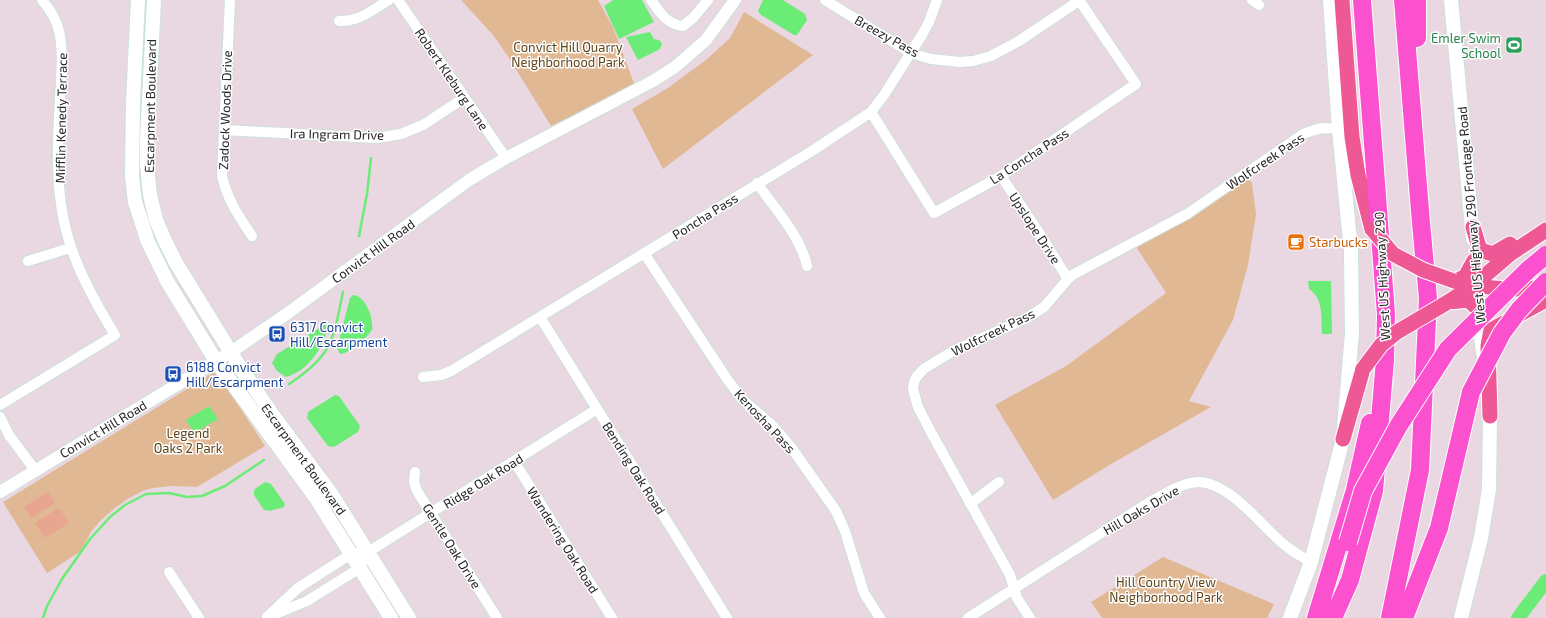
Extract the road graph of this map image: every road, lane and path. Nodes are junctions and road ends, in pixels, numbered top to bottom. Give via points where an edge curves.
1 (42, 0) edge
2 (138, 0) edge
3 (154, 0) edge
4 (230, 0) edge
5 (389, 0) edge
6 (398, 0) edge
7 (651, 0) edge
8 (708, 0) edge
9 (735, 0) edge
10 (825, 0) edge
11 (937, 0) edge
12 (1079, 0) edge
13 (1330, 0) edge
14 (1342, 0) edge
15 (1362, 0) edge
16 (1403, 0) edge
17 (1416, 0) edge
18 (1451, 0) edge
19 (339, 21) dead end
20 (911, 53) junction
21 (464, 98) junction
22 (133, 103) junction
23 (149, 104) junction
24 (871, 112) junction
25 (1340, 129) junction
26 (224, 130) junction
27 (506, 158) junction
28 (1001, 176) junction
29 (757, 183) junction
30 (1420, 222) junction
31 (1473, 227) junction
32 (1546, 230) edge
33 (161, 231) junction
34 (146, 236) junction
35 (252, 236) dead end
36 (70, 248) junction
37 (644, 253) junction
38 (1546, 255) edge
39 (28, 261) dead end
40 (1474, 261) junction
41 (807, 266) dead end
42 (1068, 279) junction
43 (1454, 281) junction
44 (1546, 282) edge
45 (1474, 285) junction
46 (1546, 286) edge
47 (1546, 300) edge
48 (1448, 302) junction
49 (1478, 309) junction
50 (540, 317) junction
51 (230, 352) junction
52 (1385, 360) junction
53 (216, 361) junction
54 (423, 377) dead end
55 (0, 405) edge
56 (597, 409) junction
57 (1490, 416) junction
58 (0, 417) edge
59 (1343, 439) junction
60 (514, 461) junction
61 (35, 470) junction
62 (415, 472) dead end
63 (999, 482) dead end
64 (0, 492) edge
65 (970, 504) junction
66 (431, 513) junction
67 (368, 552) junction
68 (351, 554) junction
69 (1311, 562) junction
70 (360, 568) junction
71 (169, 572) dead end
72 (1014, 588) junction
73 (198, 618) edge
74 (267, 618) edge
75 (391, 618) edge
76 (409, 618) edge
77 (497, 618) edge
78 (612, 618) edge
79 (727, 618) edge
80 (880, 618) edge
81 (968, 618) edge
82 (1030, 618) edge
83 (1290, 618) edge
84 (1316, 618) edge
85 (1328, 618) edge
86 (1334, 618) edge
87 (1390, 618) edge
88 (1404, 618) edge
89 (1461, 618) edge

1 - 36 street, Mifflin Kenedy Terrace via 55,19 62,45 58,166 61,206
2 - 22 main road, Escarpment Boulevard
3 - 23 main road, Escarpment Boulevard
4 - 26 street, Zadock Woods Drive
5 - 19 street via 359,18
6 - 21 street, Robert Kleburg Lane
7 - 8 street via 666,20 683,26
9 - 27 street, Convict Hill Road via 706,40 675,67
10 - 20 street, Breezy Pass
11 - 20 street, Poncha Pass via 929,22
12 - 20 street, Breezy Pass via 1019,41 991,56 960,62 931,59
12 - 28 street, La Concha Pass via 1136,84
13 - 25 main road
14 - 43 main road, bridge via 1352,136 1358,175 1372,229 1394,254 1423,270
15 - 52 highway, West US Highway 290 via 1386,306
16 - 30 highway
17 - 30 highway
18 - 31 main road, West US Highway 290 Frontage Road
20 - 24 street, Poncha Pass
21 - 26 street, Ira Ingram Drive via 423,125 402,134 377,138
21 - 27 street, Robert Kleburg Lane
22 - 23 main road
22 - 34 main road, Escarpment Boulevard via 132,176 135,202
23 - 33 main road, Escarpment Boulevard via 147,166 150,195
24 - 28 street, La Concha Pass via 934,213
24 - 29 street, Poncha Pass
25 - 42 street, Wolfcreek Pass via 1323,128 1303,134 1187,214
25 - 59 main road via 1351,251 1352,333
26 - 35 street, Zadock Woods Drive via 224,185 232,204
27 - 51 street, Convict Hill Road via 469,180 288,313
28 - 42 street, Upslope Drive
29 - 37 street, Poncha Pass
29 - 41 street via 797,240
30 - 87 highway via 1428,298 1421,463
31 - 32 main road via 1480,250 1493,254 1510,243
31 - 40 main road, West US Highway 290 Frontage Road
32 - 45 main road via 1510,254
33 - 34 main road
33 - 51 main road, Escarpment Boulevard via 176,263
34 - 53 main road, Escarpment Boulevard via 167,281
36 - 39 street
36 - 55 street, Mifflin Kenedy Terrace via 92,296 115,335
37 - 50 street, Poncha Pass
37 - 80 street, Kenosha Pass via 727,379 743,400 772,425 792,447 836,511 845,531 864,593
38 - 85 highway, bridge via 1448,349 1399,425 1363,491
40 - 43 main road via 1465,277
40 - 45 main road, West US Highway 290 Frontage Road
42 - 65 street, Wolfcreek Pass via 1044,307 1027,318 955,350 925,368 917,376 913,389 918,407
43 - 45 main road
44 - 88 highway, bridge via 1519,310 1502,334 1471,392 1438,528
45 - 46 main road via 1508,288
45 - 48 main road
45 - 49 main road, West US Highway 290 Frontage Road
47 - 57 main road via 1491,330 1488,346
48 - 49 main road via 1468,300
48 - 59 main road, bridge via 1397,332 1381,345 1363,369
49 - 57 main road, West US Highway 290 Frontage Road
50 - 54 street, Poncha Pass via 451,371
50 - 56 street, Bending Oak Road
51 - 53 street, Convict Hill Road
51 - 67 main road, Escarpment Boulevard via 332,495
52 - 84 highway via 1355,490
52 - 86 highway, West US Highway 290 via 1374,491 1350,580
53 - 61 street, Convict Hill Road
53 - 68 main road, Escarpment Boulevard via 296,469
56 - 60 street, Ridge Oak Road
56 - 79 street, Bending Oak Road
57 - 89 main road, West US Highway 290 Frontage Road via 1489,489 1481,538
58 - 61 street via 9,435
59 - 69 main road
60 - 66 street, Ridge Oak Road
60 - 78 street, Wandering Oak Road
61 - 64 street, Convict Hill Road
62 - 66 street, Gentle Oak Drive via 414,482 417,490
63 - 65 street
65 - 72 street, Wolfcreek Pass via 1010,575
66 - 67 street, Ridge Oak Road
66 - 77 street, Gentle Oak Drive
67 - 68 street, Ridge Oak Road
67 - 70 street
67 - 76 main road, Escarpment Boulevard
68 - 70 main road, Escarpment Boulevard
68 - 74 street, Ridge Oak Road via 298,588
69 - 72 street, Hill Oaks Drive via 1282,543 1244,505 1216,487 1199,482 1180,486 1153,500
69 - 83 main road
70 - 74 street, Ridge Oak Road via 307,601
70 - 75 main road, Escarpment Boulevard
71 - 73 street
72 - 81 street, Hill Oaks Drive
72 - 82 street, Wolfcreek Pass via 1017,598

